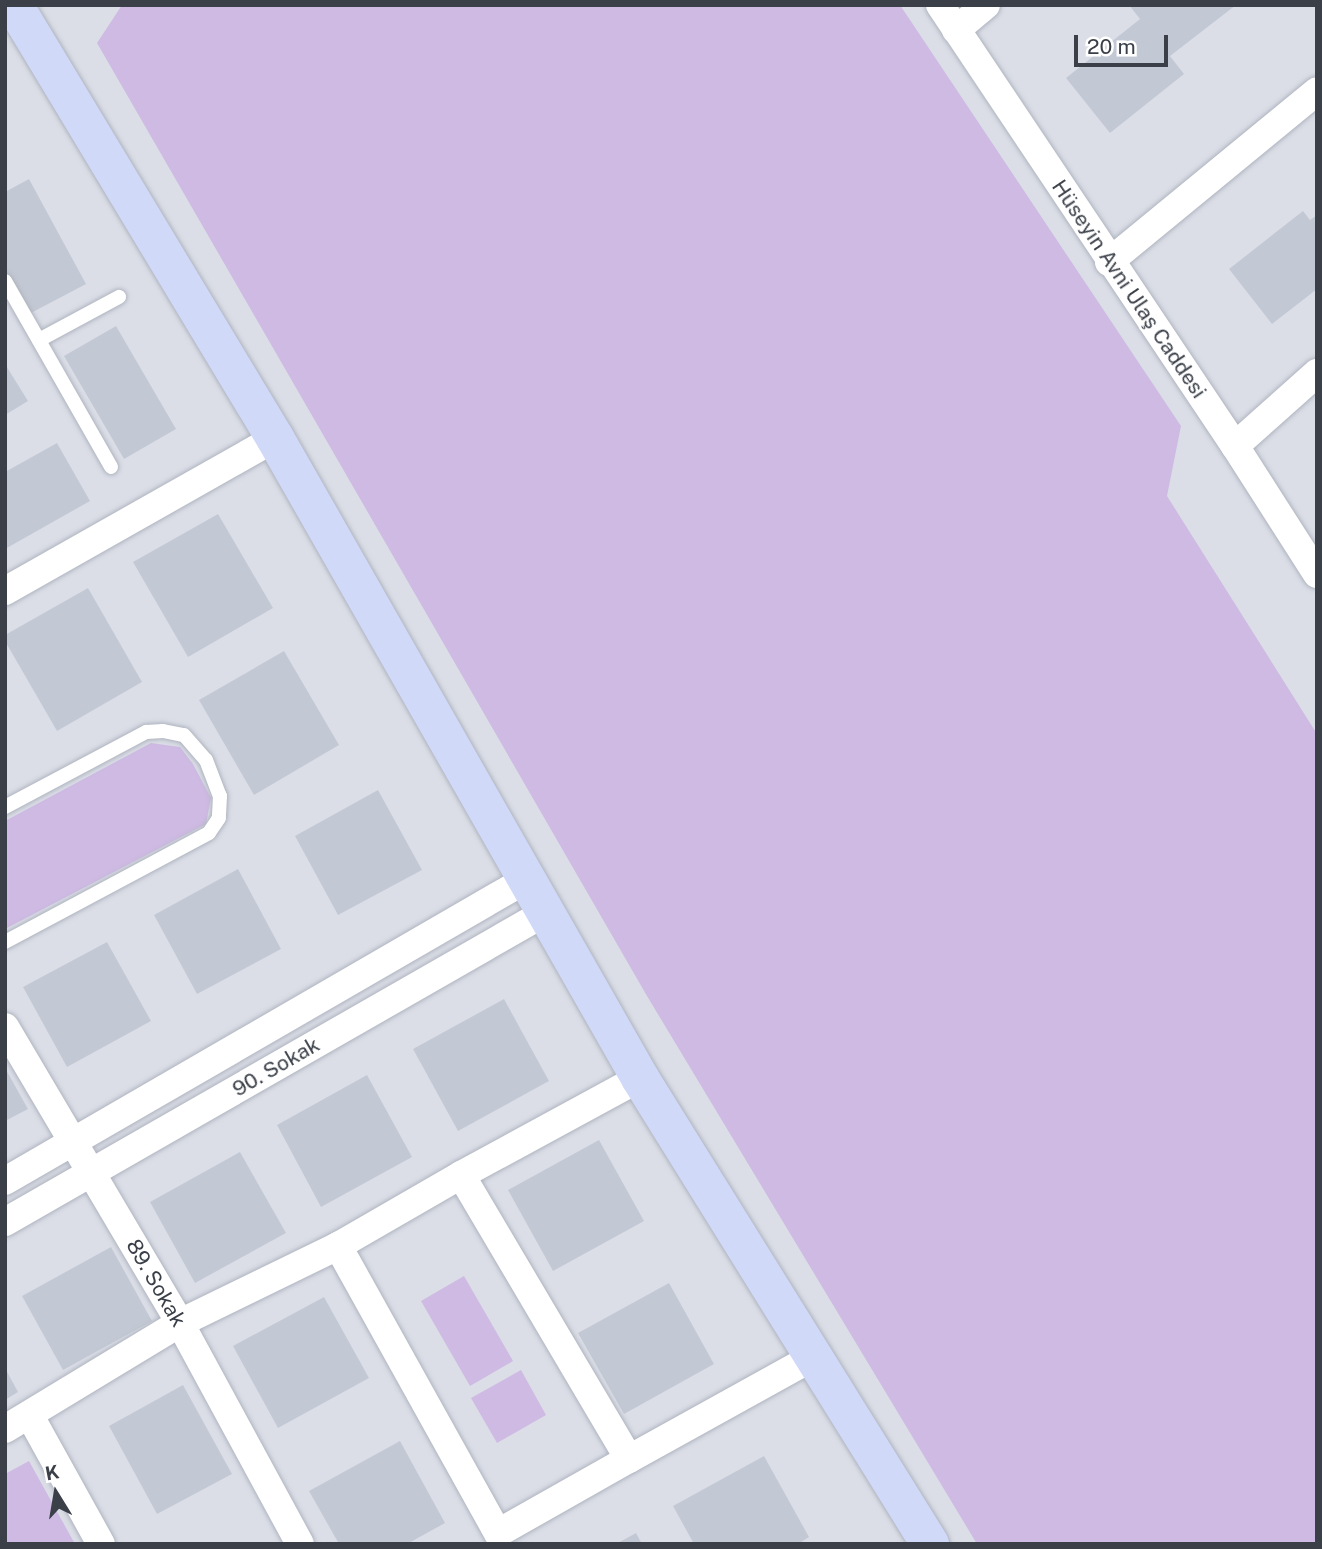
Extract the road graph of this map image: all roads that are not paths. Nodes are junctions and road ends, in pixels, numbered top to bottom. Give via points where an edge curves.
1 (14, 5) edge
2 (940, 5) edge
3 (986, 5) edge
4 (956, 30) junction
5 (1317, 91) edge
6 (1110, 262) junction
7 (5, 281) edge
8 (119, 297) dead end
9 (10, 299) edge
10 (39, 340) junction
11 (1317, 373) edge
12 (275, 438) junction
13 (1235, 446) junction
14 (111, 467) dead end
15 (1317, 574) edge
16 (5, 591) edge
17 (5, 807) edge
18 (527, 879) junction
19 (546, 912) junction
20 (5, 942) edge
21 (5, 1027) edge
22 (640, 1078) junction
23 (74, 1142) junction
24 (92, 1173) junction
25 (461, 1175) junction
26 (5, 1181) edge
27 (5, 1222) edge
28 (338, 1246) junction
29 (180, 1323) junction
30 (813, 1357) junction
31 (30, 1416) junction
32 (5, 1429) edge
33 (629, 1459) junction
34 (489, 1538) edge
35 (921, 1541) edge
36 (101, 1544) edge
37 (300, 1544) edge

1 - 12 main road
2 - 4 street, Hüseyin Avni Ulaş Caddesi
3 - 4 street
4 - 6 street, Hüseyin Avni Ulaş Caddesi
5 - 6 street
6 - 13 street, Hüseyin Avni Ulaş Caddesi
7 - 9 lane
8 - 10 lane
9 - 10 lane
10 - 14 lane
11 - 13 street
12 - 16 street
12 - 18 main road
13 - 15 street, Hüseyin Avni Ulaş Caddesi
17 - 20 lane via 146,732 163,731 184,736 206,760 220,796 219,818 209,833
18 - 19 main road
18 - 23 street, 90. Sokak
19 - 22 main road
19 - 24 street, 90. Sokak
21 - 23 street, 89. Sokak
22 - 25 street
22 - 30 main road
23 - 24 street, 89. Sokak
23 - 26 street, 90. Sokak
24 - 27 street, 90. Sokak
24 - 29 street, 89. Sokak
25 - 28 street
25 - 33 street
28 - 29 street
28 - 34 street
29 - 31 street
29 - 37 street, 89. Sokak
30 - 33 street
30 - 35 main road
31 - 32 street
31 - 36 street
33 - 34 street

